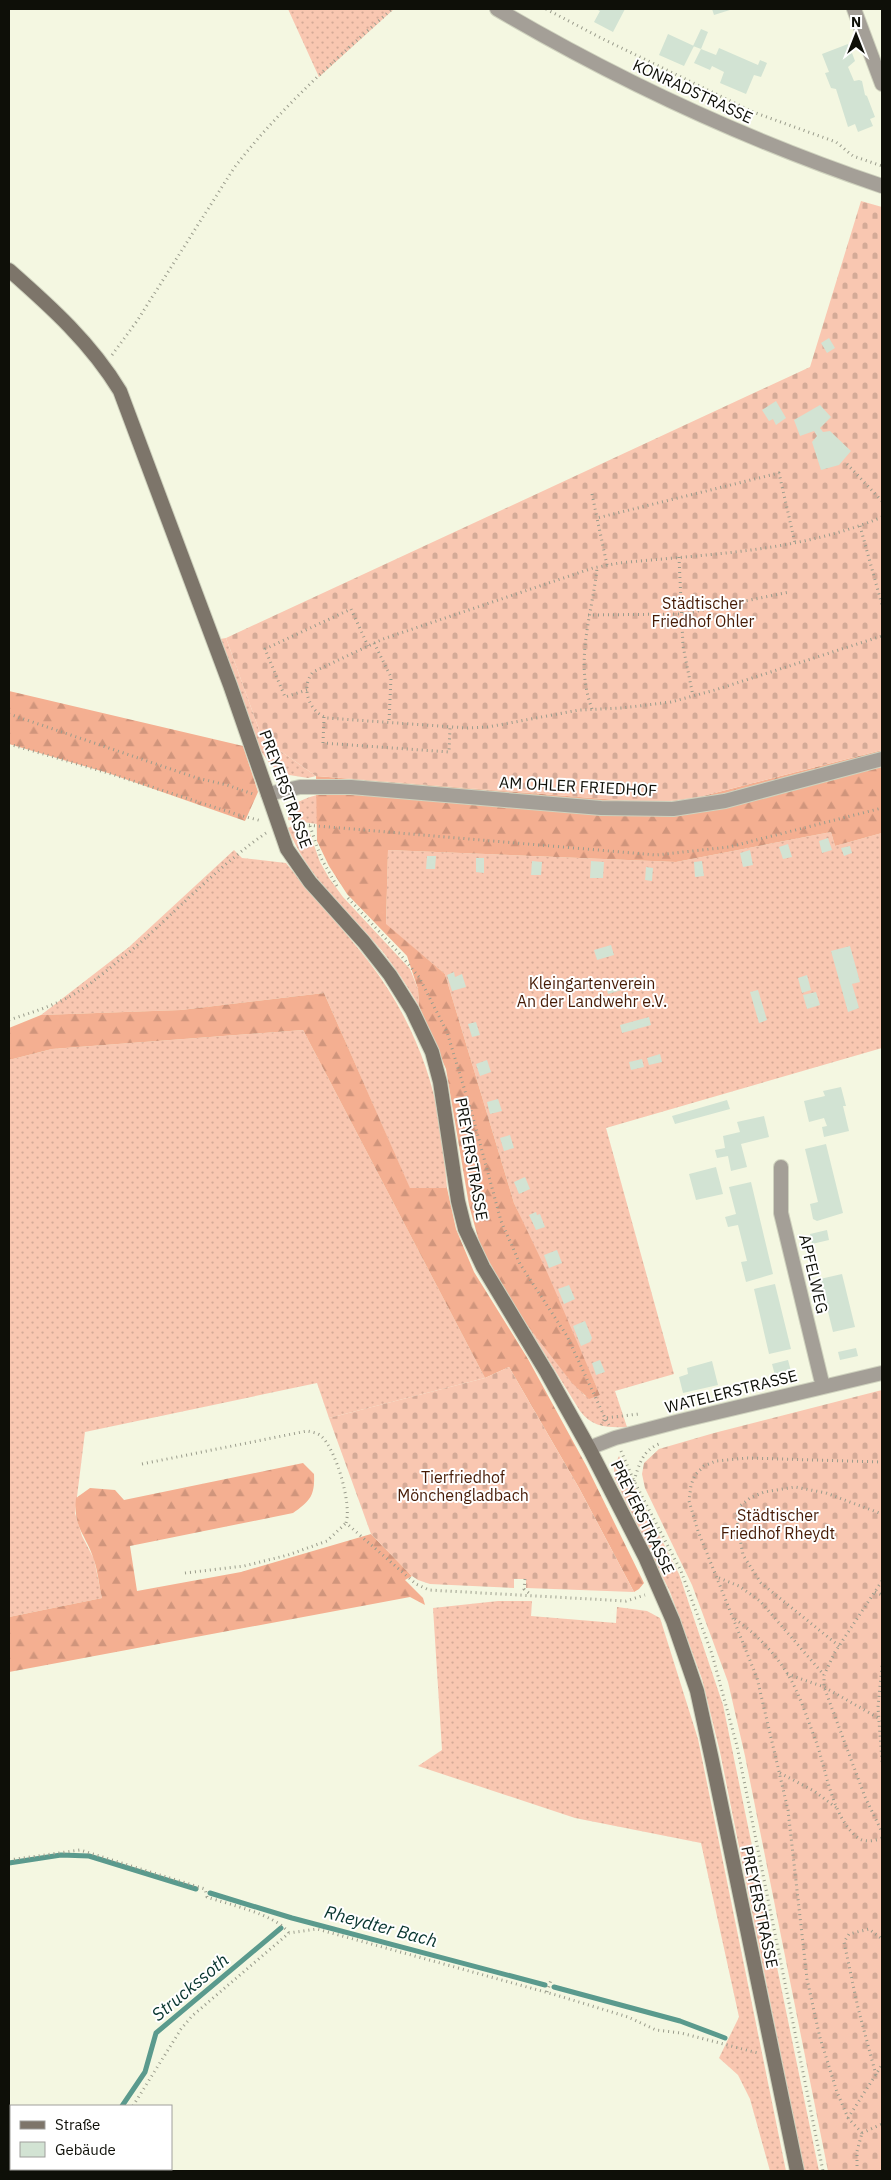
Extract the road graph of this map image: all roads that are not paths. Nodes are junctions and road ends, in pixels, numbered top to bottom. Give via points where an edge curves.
1 (497, 9) edge
2 (854, 9) edge
3 (882, 84) edge
4 (882, 186) edge
5 (9, 270) edge
6 (882, 759) edge
7 (268, 794) junction
8 (781, 1167) dead end
9 (882, 1373) edge
10 (823, 1387) junction
11 (589, 1448) junction
12 (797, 2171) edge

1 - 4 street, KONRADSTRASSE via 634,85 715,123
2 - 3 street
5 - 7 main road, PREYERSTRASSE via 88,345 120,392
6 - 7 street, AM OHLER FRIEDHOF via 725,801 672,809 601,808 350,787 300,787
7 - 11 main road, PREYERSTRASSE via 287,849 297,866 380,962 412,1010 432,1052 440,1082 465,1229 487,1275
8 - 10 street, APFELWEG via 781,1213
9 - 10 street, WATELERSTRASSE
10 - 11 street, WATELERSTRASSE via 680,1421
11 - 12 main road, PREYERSTRASSE via 674,1621 696,1691

